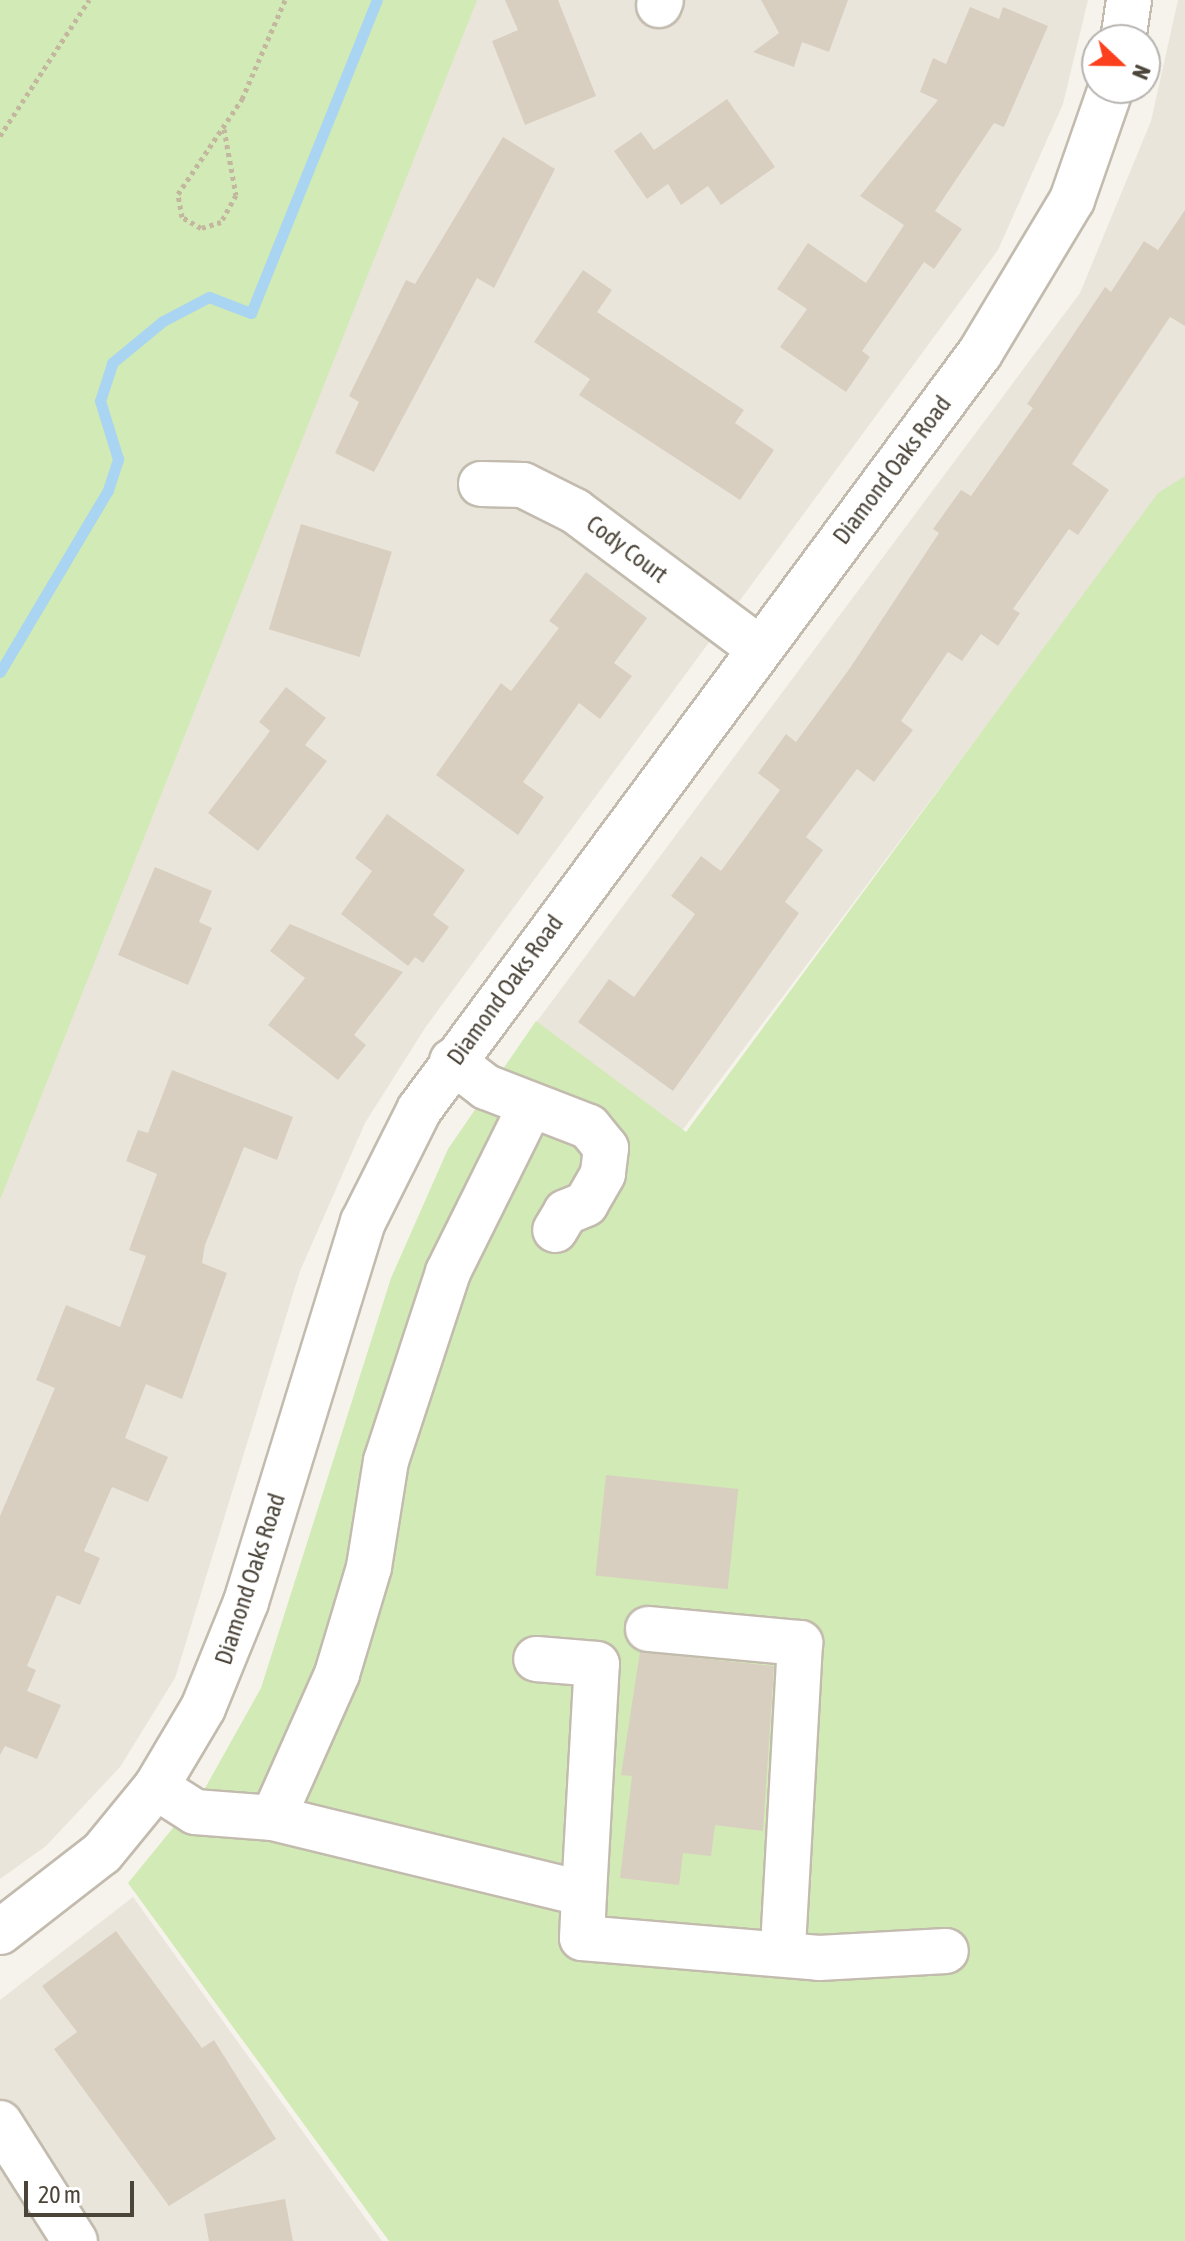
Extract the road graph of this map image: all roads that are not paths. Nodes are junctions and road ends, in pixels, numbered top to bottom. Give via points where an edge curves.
1 (1129, 0) edge
2 (1125, 24) edge
3 (1105, 104) edge
4 (481, 484) dead end
5 (759, 648) junction
6 (452, 1061) junction
7 (530, 1107) junction
8 (555, 1230) dead end
9 (648, 1629) dead end
10 (536, 1659) dead end
11 (156, 1787) junction
12 (273, 1818) junction
13 (584, 1894) junction
14 (0, 1932) edge
15 (783, 1951) junction
16 (946, 1951) dead end
17 (0, 2123) edge
18 (75, 2241) edge

1 - 2 street
3 - 5 street, Diamond Oaks Road via 1072,200 1029,278
4 - 5 street, Cody Court via 523,485 575,511
5 - 6 street, Diamond Oaks Road
6 - 7 street
6 - 11 street, Diamond Oaks Road via 363,1222 236,1630 203,1708
7 - 8 street via 589,1127 606,1148 603,1174 586,1204 566,1212
7 - 12 street via 448,1272 386,1461 369,1567 337,1674
9 - 15 street via 800,1643
10 - 13 street via 597,1664
11 - 12 street via 195,1812
11 - 14 street, Diamond Oaks Road via 102,1853
12 - 13 street
13 - 15 street via 582,1938
15 - 16 street via 819,1958
17 - 18 street via 56,2201

